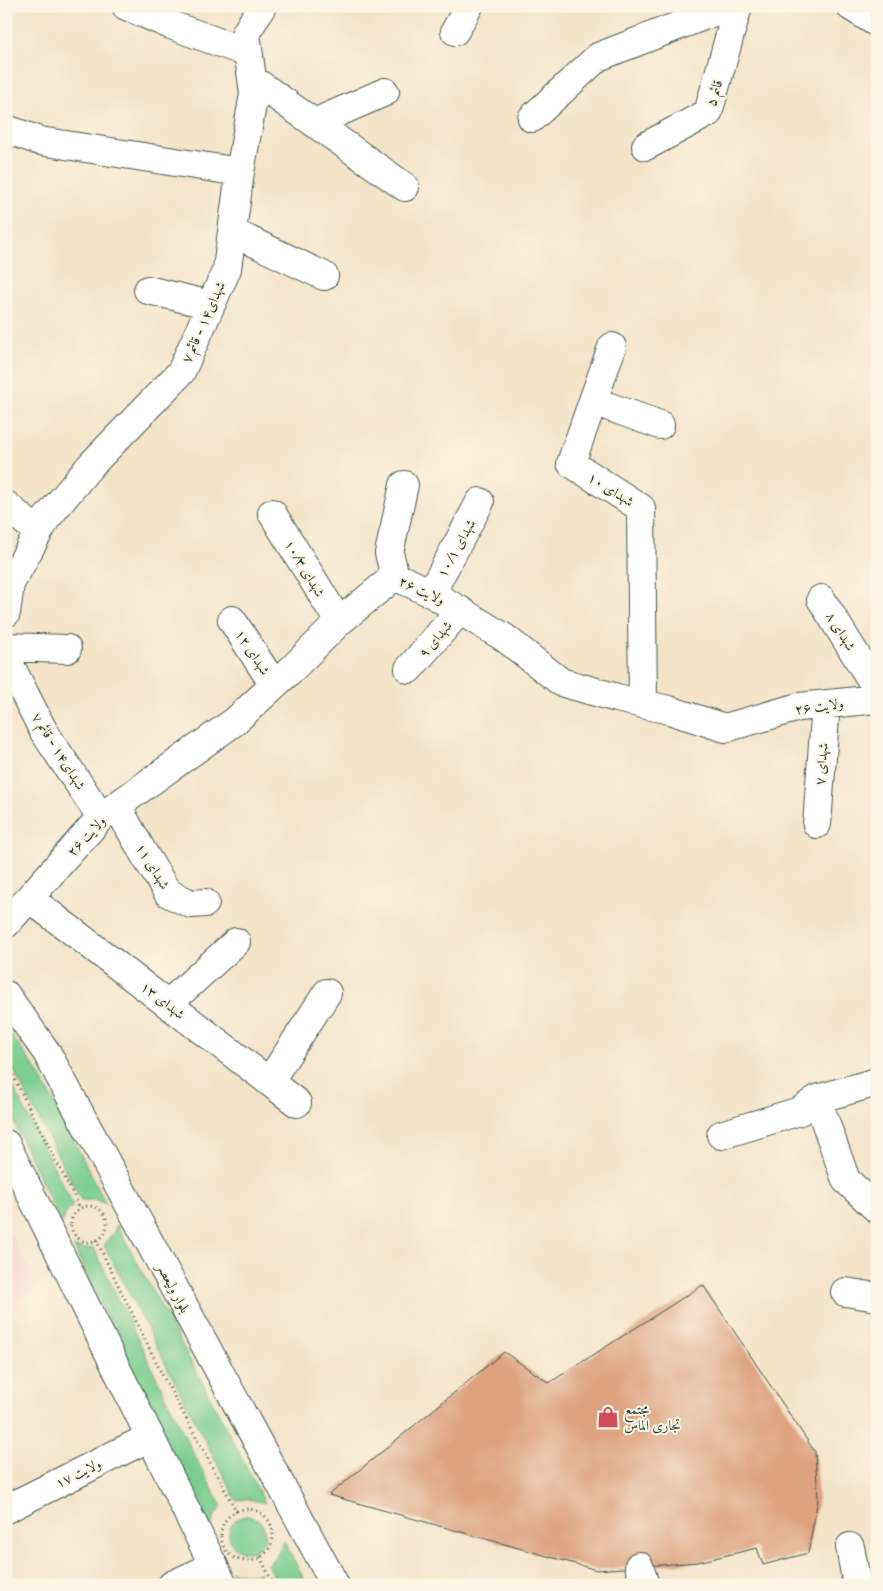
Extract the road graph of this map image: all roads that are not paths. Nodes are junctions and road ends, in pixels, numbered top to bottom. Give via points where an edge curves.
1 (126, 6) edge
2 (262, 6) edge
3 (469, 6) edge
4 (730, 6) edge
5 (738, 6) edge
6 (850, 6) edge
7 (877, 23) edge
8 (455, 31) dead end
9 (250, 66) junction
10 (385, 92) dead end
11 (532, 118) dead end
12 (314, 123) junction
13 (6, 129) edge
14 (646, 146) dead end
15 (240, 172) junction
16 (405, 187) dead end
17 (232, 232) junction
18 (324, 276) dead end
19 (148, 290) dead end
20 (211, 305) junction
21 (612, 346) dead end
22 (593, 401) junction
23 (660, 425) dead end
24 (404, 485) dead end
25 (480, 502) dead end
26 (6, 505) edge
27 (272, 513) dead end
28 (38, 532) junction
29 (395, 576) junction
30 (431, 593) junction
31 (821, 598) dead end
32 (460, 610) junction
33 (6, 613) edge
34 (232, 620) dead end
35 (339, 622) junction
36 (6, 647) edge
37 (67, 649) dead end
38 (6, 657) edge
39 (410, 669) dead end
40 (274, 685) junction
41 (877, 689) edge
42 (877, 699) edge
43 (643, 704) junction
44 (826, 704) junction
45 (109, 811) junction
46 (817, 824) dead end
47 (30, 898) junction
48 (205, 903) dead end
49 (6, 924) edge
50 (236, 942) dead end
51 (327, 993) dead end
52 (6, 995) edge
53 (168, 1004) junction
54 (269, 1082) junction
55 (877, 1082) edge
56 (817, 1099) junction
57 (297, 1103) dead end
58 (721, 1135) dead end
59 (6, 1144) edge
60 (877, 1209) edge
61 (845, 1292) dead end
62 (877, 1297) edge
63 (150, 1437) junction
64 (6, 1508) edge
65 (850, 1548) dead end
66 (219, 1575) edge
67 (172, 1585) edge
68 (335, 1585) edge
69 (857, 1585) edge

1 - 9 street
2 - 9 street, شهدای۱۴ - قائم ۷ via 246,33
3 - 8 street
4 - 11 street via 598,57
5 - 14 street, قائم ۵ via 708,113
6 - 7 street
9 - 12 street
9 - 15 street, شهدای۱۴ - قائم ۷ via 254,94
10 - 12 street
12 - 16 street
13 - 15 street via 40,141
15 - 17 street, شهدای۱۴ - قائم ۷
17 - 18 street
17 - 20 street, شهدای۱۴ - قائم ۷ via 227,269
19 - 20 street
20 - 28 street, شهدای۱۴ - قائم ۷ via 181,372 90,466
21 - 22 street, شهدای ۱۰
22 - 23 street
22 - 43 street, شهدای ۱۰ via 571,463 642,508
24 - 29 street via 389,553
25 - 30 street, شهدای ۱۰/۱
26 - 28 street
27 - 35 street, شهدای ۱۰/۳
28 - 33 street, شهدای۱۴ - قائم ۷ via 10,584
29 - 30 street, ولایت ۲۶
29 - 35 street, ولایت ۲۶
30 - 32 street, ولایت ۲۶
31 - 41 street, شهدای ۸
32 - 39 street, شهدای ۹
32 - 43 street, ولایت ۲۶ via 505,638 561,682
34 - 40 street, شهدای ۱۲
35 - 40 street, ولایت ۲۶
36 - 37 street
38 - 45 street, شهدای۱۴ - قائم ۷ via 44,732
40 - 45 street, ولایت ۲۶ via 234,722
42 - 44 street, ولایت ۲۶
43 - 44 street, ولایت ۲۶ via 725,728 800,707
44 - 46 street, شهدای ۷
45 - 47 street, ولایت ۲۶
45 - 48 street, شهدای ۱۱ via 144,854 168,893 191,904
47 - 49 street, ولایت ۲۶
47 - 53 street, شهدای ۱۳
50 - 53 street
51 - 54 street
52 - 68 street, بلوار ولیعصر via 46,1053
53 - 54 street, شهدای ۱۳
54 - 57 street, شهدای ۱۳
55 - 56 street
56 - 58 street via 800,1111
56 - 60 street via 846,1180
59 - 63 street
61 - 62 street
63 - 64 street, ولایت ۱۷
63 - 66 street
65 - 69 street
66 - 67 street

